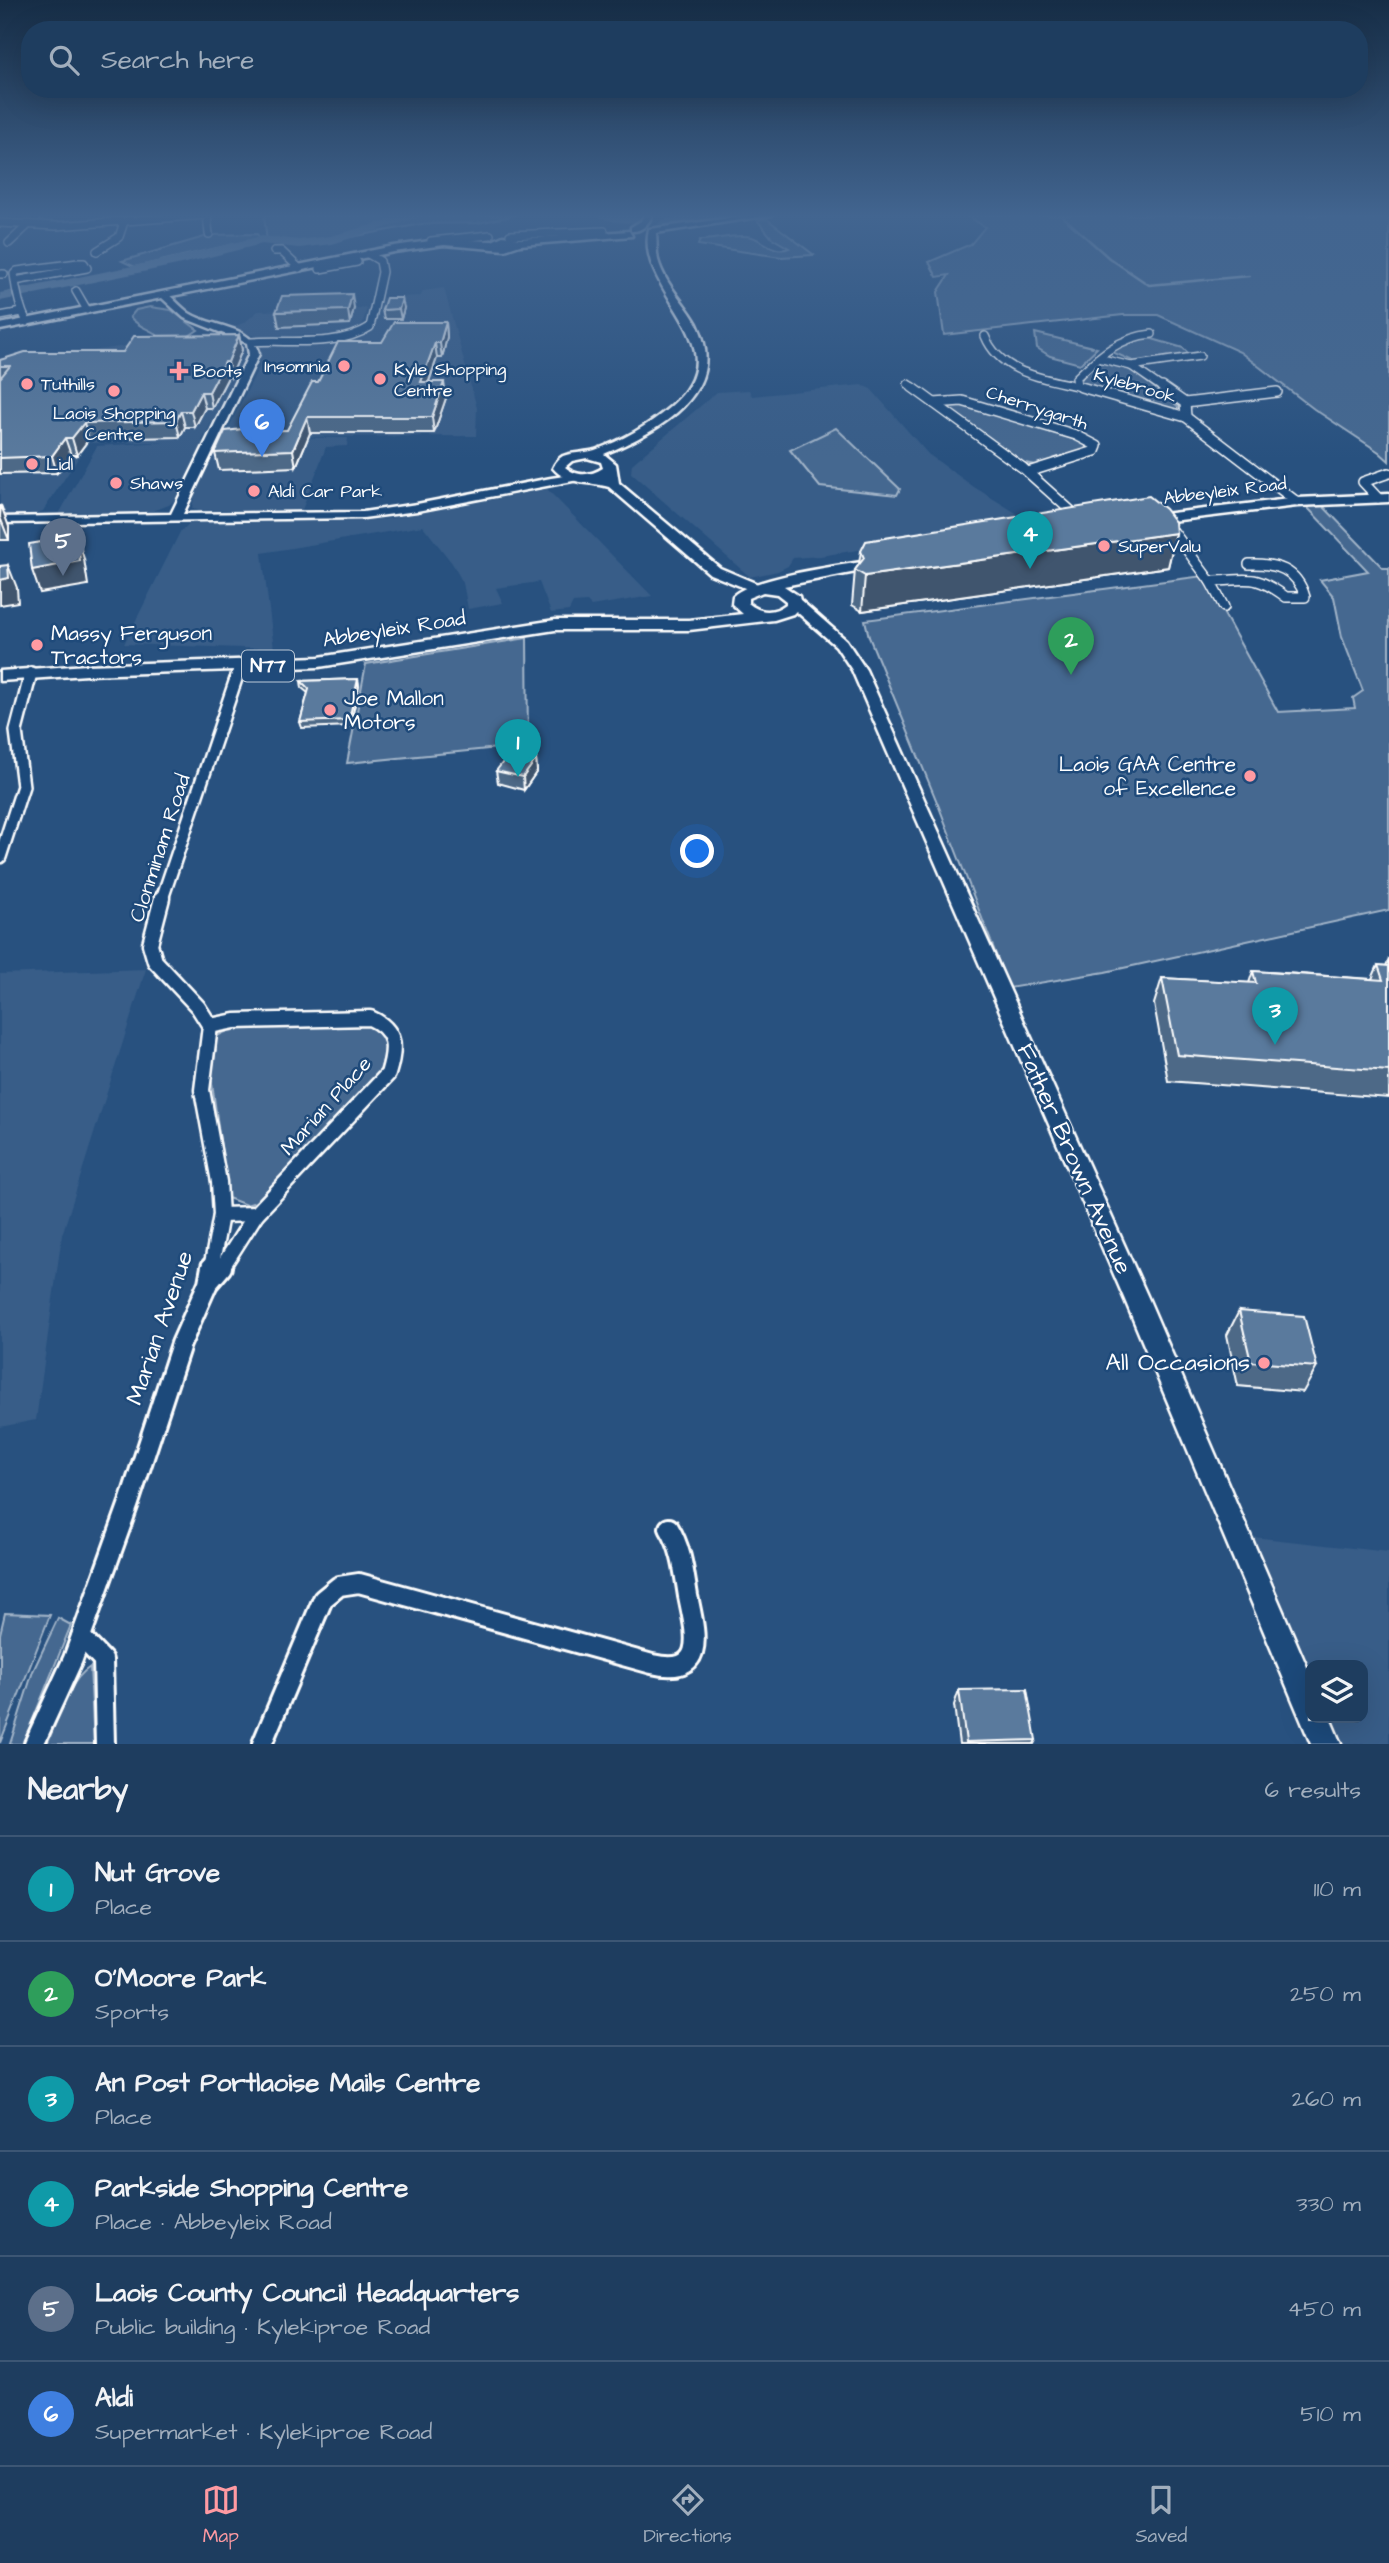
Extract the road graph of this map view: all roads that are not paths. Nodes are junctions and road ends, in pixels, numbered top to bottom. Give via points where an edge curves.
1 (19, 296) edge
2 (79, 296) edge
3 (163, 296) edge
4 (165, 296) edge
5 (377, 296) edge
6 (673, 296) edge
7 (88, 310) junction
8 (22, 312) junction
9 (0, 316) edge
10 (27, 322) junction
11 (0, 327) edge
12 (1152, 334) dead end
13 (985, 336) dead end
14 (251, 342) junction
15 (1200, 356) dead end
16 (1098, 358) junction
17 (1131, 366) junction
18 (908, 384) dead end
19 (1077, 386) junction
20 (1277, 392) dead end
21 (934, 402) junction
22 (1185, 403) junction
23 (1186, 417) junction
24 (619, 444) junction
25 (592, 455) junction
26 (609, 466) junction
27 (561, 470) junction
28 (1028, 472) junction
29 (1389, 473) edge
30 (584, 477) junction
31 (529, 484) junction
32 (613, 484) junction
33 (1384, 498) edge
34 (1297, 502) junction
35 (176, 518) junction
36 (1162, 518) junction
37 (0, 520) edge
38 (1127, 523) edge
39 (1091, 529) joint
40 (1073, 532) edge
41 (891, 562) edge
42 (1249, 564) dead end
43 (715, 571) junction
44 (817, 574) junction
45 (1210, 581) junction
46 (761, 588) junction
47 (793, 599) junction
48 (740, 602) junction
49 (1224, 607) dead end
50 (773, 615) junction
51 (710, 622) junction
52 (817, 624) junction
53 (240, 667) junction
54 (31, 673) junction
55 (0, 676) edge
56 (0, 857) edge
57 (210, 1026) junction
58 (256, 1214) junction
59 (221, 1215) junction
60 (208, 1283) junction
61 (669, 1528) dead end
62 (81, 1637) junction
63 (1305, 1695) edge
64 (1317, 1723) edge
65 (34, 1744) edge
66 (105, 1744) edge
67 (262, 1744) edge
68 (1326, 1744) edge

1 - 8 street
2 - 7 street
3 - 7 main road
4 - 14 street via 187,316
5 - 14 street via 367,331
6 - 24 main road via 701,350 694,387 650,427
7 - 10 main road
8 - 9 street
8 - 10 street
10 - 11 main road
12 - 16 street, Kylebrook via 1118,341
13 - 19 street via 993,355 1009,365
14 - 35 street via 250,368
15 - 17 street
16 - 17 street
16 - 19 street, Kylebrook via 1076,378
17 - 22 street
18 - 21 street, Cherrygarth
19 - 23 street, Kylebrook
20 - 22 street
21 - 28 street, Cherrygarth
21 - 28 street, Cherrygarth via 962,401 1076,435 1097,446 1083,457
22 - 23 street
23 - 34 street, Kylebrook
24 - 25 main road
24 - 26 main road
25 - 26 main road
25 - 27 main road via 565,460
26 - 30 main road
26 - 32 main road
27 - 30 main road
27 - 31 street
28 - 39 street, Cherrygarth
29 - 33 street via 1363,482
30 - 31 street
30 - 32 main road
31 - 35 street via 420,508 346,516
32 - 43 main road
33 - 34 main road, Abbeyleix Road
34 - 36 main road, Abbeyleix Road
35 - 37 street
36 - 38 main road, Abbeyleix Road
36 - 45 street
39 - 40 main road
41 - 44 main road, N77
42 - 45 street via 1279,565 1297,580 1305,597 1279,596 1275,588 1261,581
43 - 46 main road
43 - 48 main road
44 - 46 main road, N77
44 - 47 main road, N77 via 803,583
45 - 49 street
46 - 47 main road
46 - 48 main road, N77 via 744,593
47 - 50 main road, N77 via 790,609
47 - 52 main road, Father Brown Avenue
48 - 50 main road via 747,611
48 - 51 main road, Abbeyleix Road / N77 via 728,615
50 - 51 main road, Abbeyleix Road / N77
50 - 52 main road, Father Brown Avenue
51 - 53 main road, Abbeyleix Road / N77 via 555,625 337,660
52 - 63 main road, Father Brown Avenue via 841,643 859,670 1137,1300
53 - 54 main road, Abbeyleix Road / N77
53 - 57 street, Clonminam Road via 150,944 159,967
54 - 55 main road, Abbeyleix Road / N77
54 - 56 street via 16,732 23,786
57 - 58 street, Marian Place via 354,1017 376,1020 392,1032 388,1074
57 - 59 street, Marian Avenue via 202,1090
58 - 59 street
58 - 60 street, Marian Place via 227,1262
59 - 60 street, Marian Avenue
60 - 62 street, Marian Avenue via 181,1344
61 - 67 street via 678,1543 697,1640 684,1665 671,1669 359,1583 339,1586 323,1599
62 - 65 street, Marian Avenue
62 - 66 street via 103,1660
64 - 68 main road

